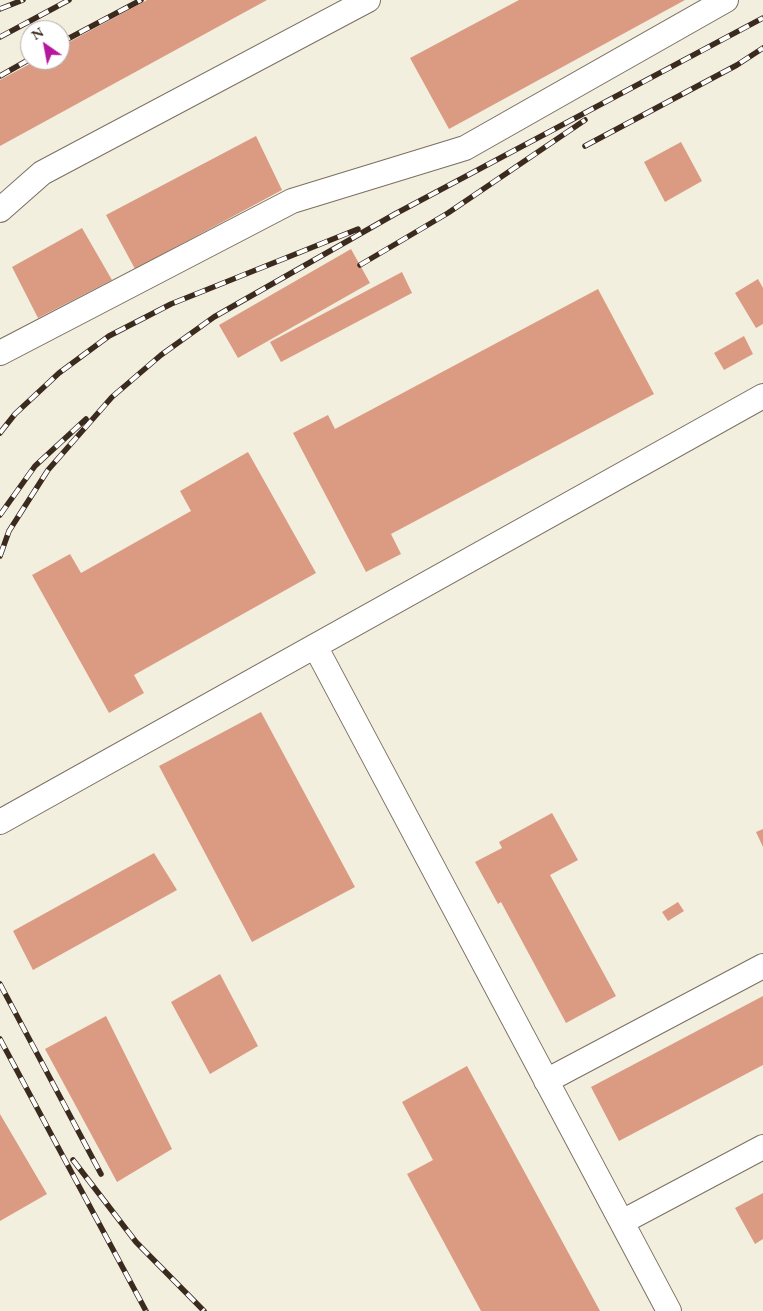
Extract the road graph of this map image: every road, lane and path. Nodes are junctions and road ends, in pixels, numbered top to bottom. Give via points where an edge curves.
1 (368, 0) edge
2 (726, 0) edge
3 (0, 210) edge
4 (0, 353) edge
5 (763, 396) edge
6 (315, 646) junction
7 (0, 822) edge
8 (763, 966) edge
9 (546, 1081) junction
10 (763, 1146) edge
11 (622, 1222) junction
12 (669, 1311) edge

1 - 3 lane via 42,173
2 - 4 lane via 465,148 292,200
5 - 6 lane
6 - 7 lane
6 - 9 lane
8 - 9 lane
9 - 11 lane
10 - 11 lane
11 - 12 lane

